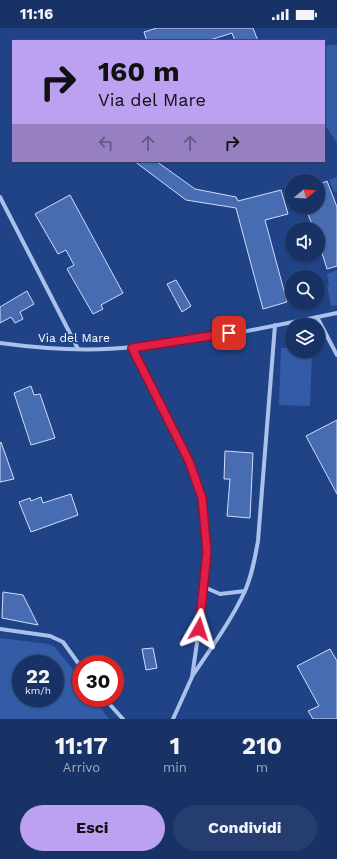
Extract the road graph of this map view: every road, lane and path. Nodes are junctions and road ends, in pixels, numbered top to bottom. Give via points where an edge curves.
1 (0, 198) edge
2 (337, 313) edge
3 (317, 317) junction
4 (275, 325) junction
5 (0, 343) edge
6 (132, 348) junction
7 (78, 349) junction
8 (337, 355) edge
9 (204, 587) junction
10 (245, 591) junction
11 (0, 629) edge
12 (72, 655) edge
13 (192, 677) junction
14 (112, 707) edge
15 (123, 719) edge
16 (173, 719) edge

1 - 7 street
2 - 3 street, Via del Mare
3 - 4 street, Via del Mare
3 - 8 street
4 - 6 street, Via del Mare
4 - 10 street via 258,541
5 - 7 street, Via del Mare
6 - 7 street, Via del Mare
6 - 9 street via 189,461 202,498 207,552
9 - 10 street via 220,594
9 - 13 street
10 - 13 street via 223,631
11 - 12 street via 50,636 63,642
13 - 16 street
14 - 15 street

